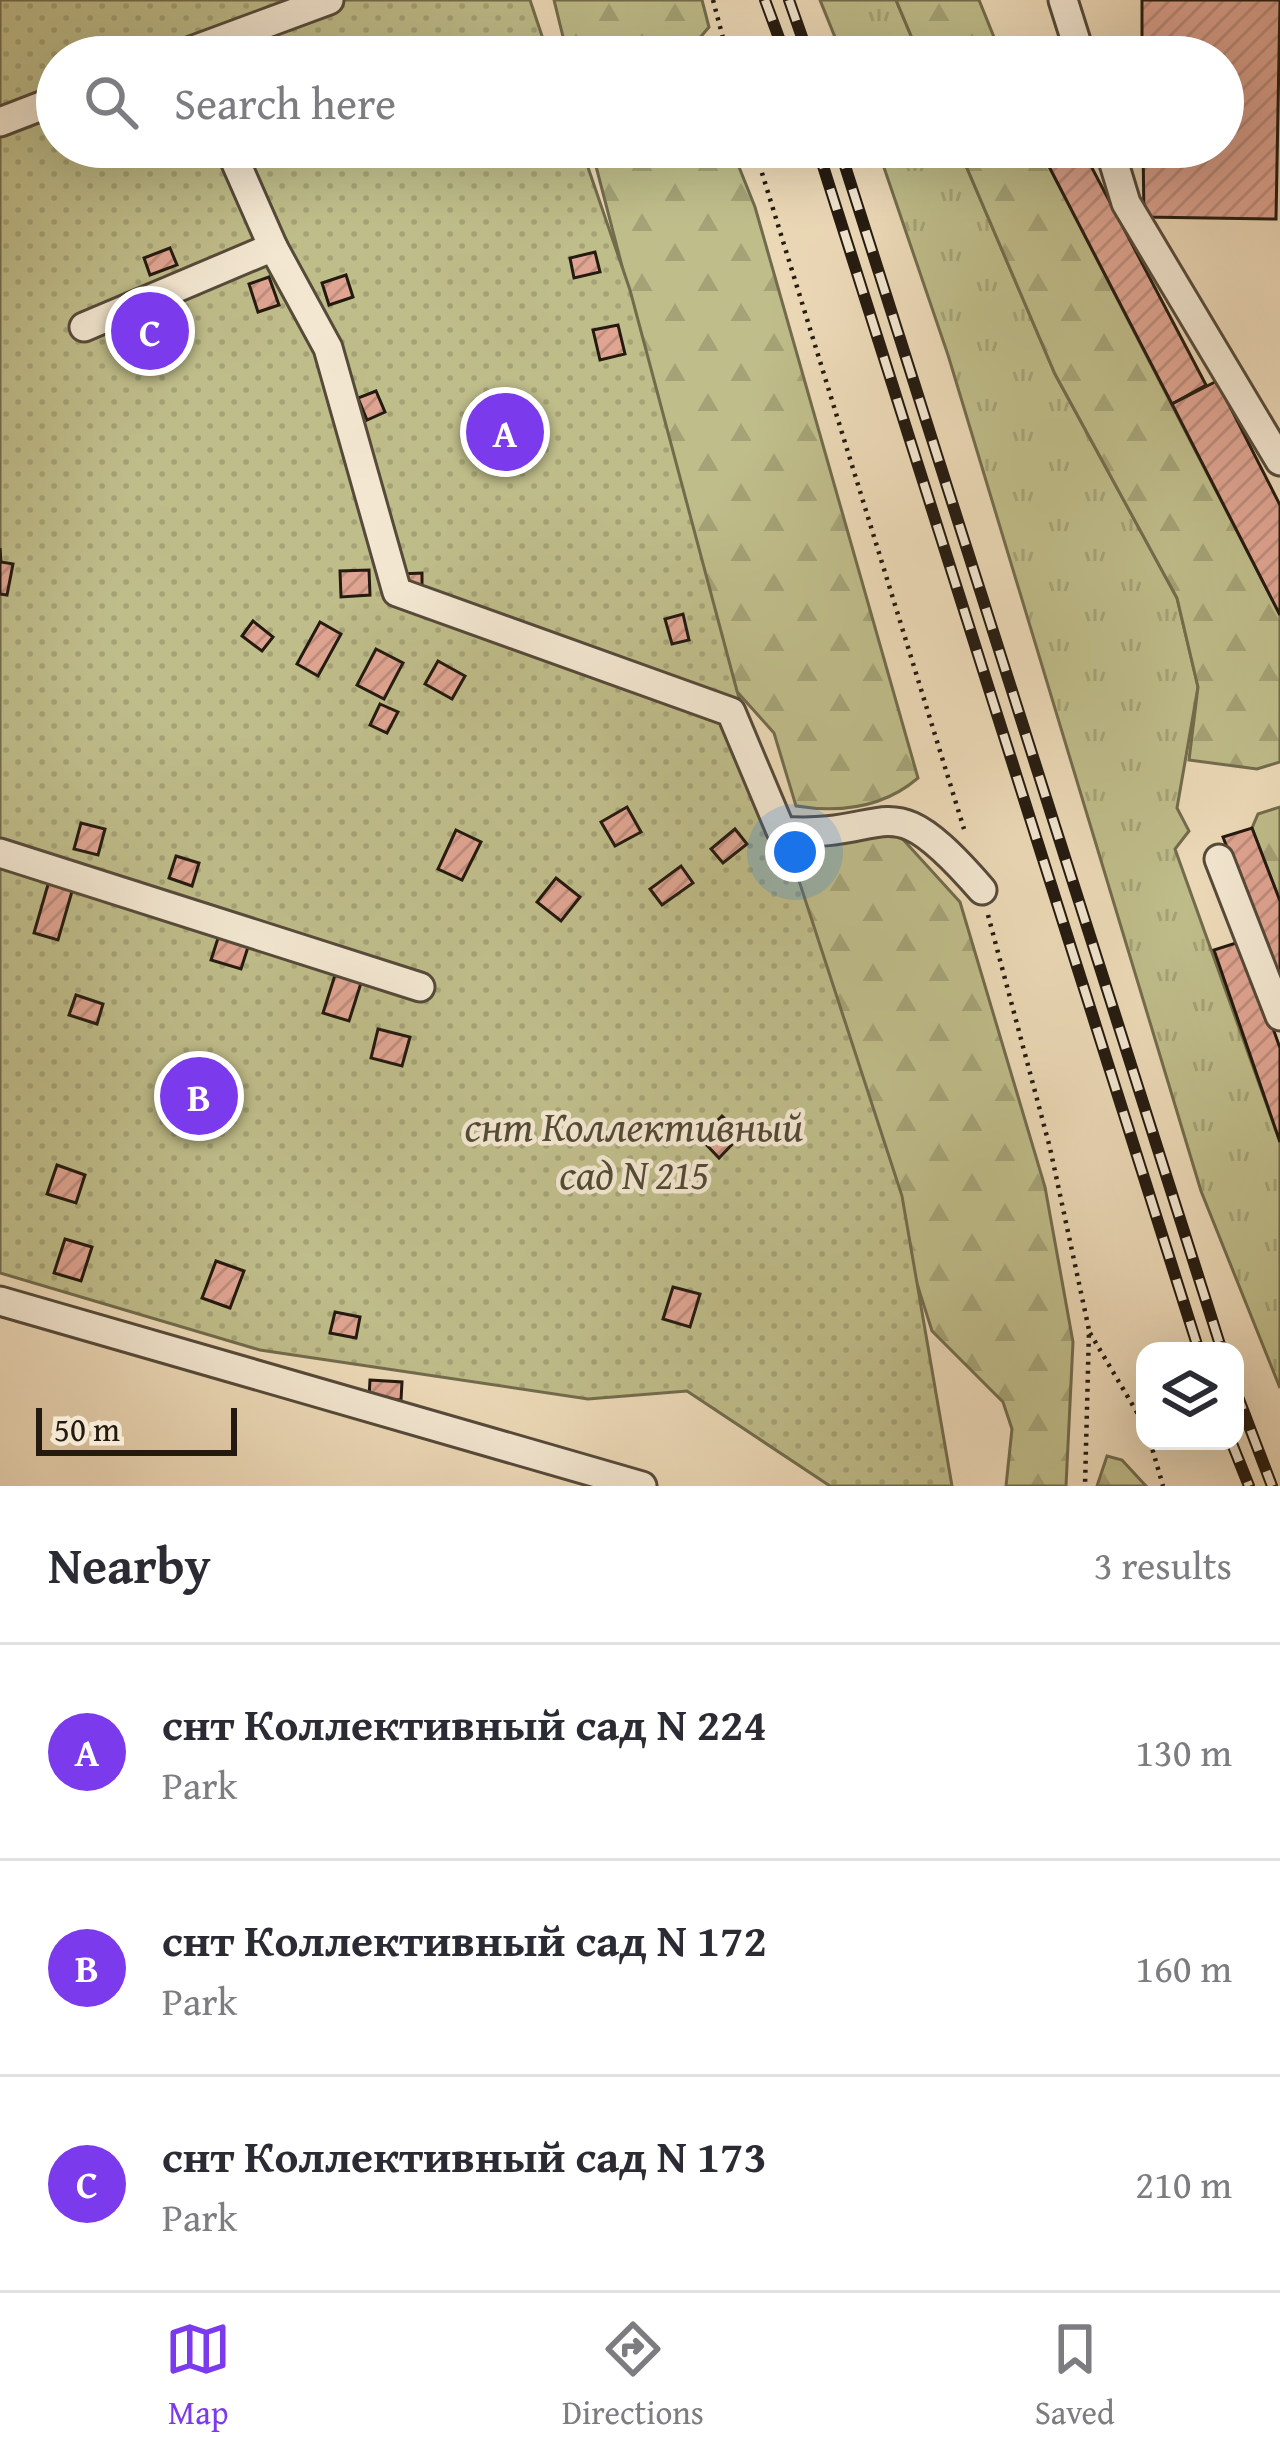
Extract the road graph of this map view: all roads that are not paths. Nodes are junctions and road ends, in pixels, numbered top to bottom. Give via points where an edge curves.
1 (329, 0) edge
2 (1063, 0) edge
3 (236, 36) edge
4 (1074, 36) edge
5 (36, 108) edge
6 (0, 122) edge
7 (238, 168) edge
8 (1115, 168) edge
9 (273, 247) junction
10 (84, 327) dead end
11 (1280, 461) edge
12 (0, 853) edge
13 (1219, 859) dead end
14 (982, 890) road end
15 (420, 987) dead end
16 (1280, 1016) edge
17 (0, 1301) edge
18 (642, 1486) edge

1 - 3 street
2 - 4 street
5 - 6 street
7 - 9 street
8 - 11 street via 1126,203
9 - 10 street
9 - 14 street via 328,348 398,592 730,712 781,831 909,821
12 - 15 street
13 - 16 street
17 - 18 street

